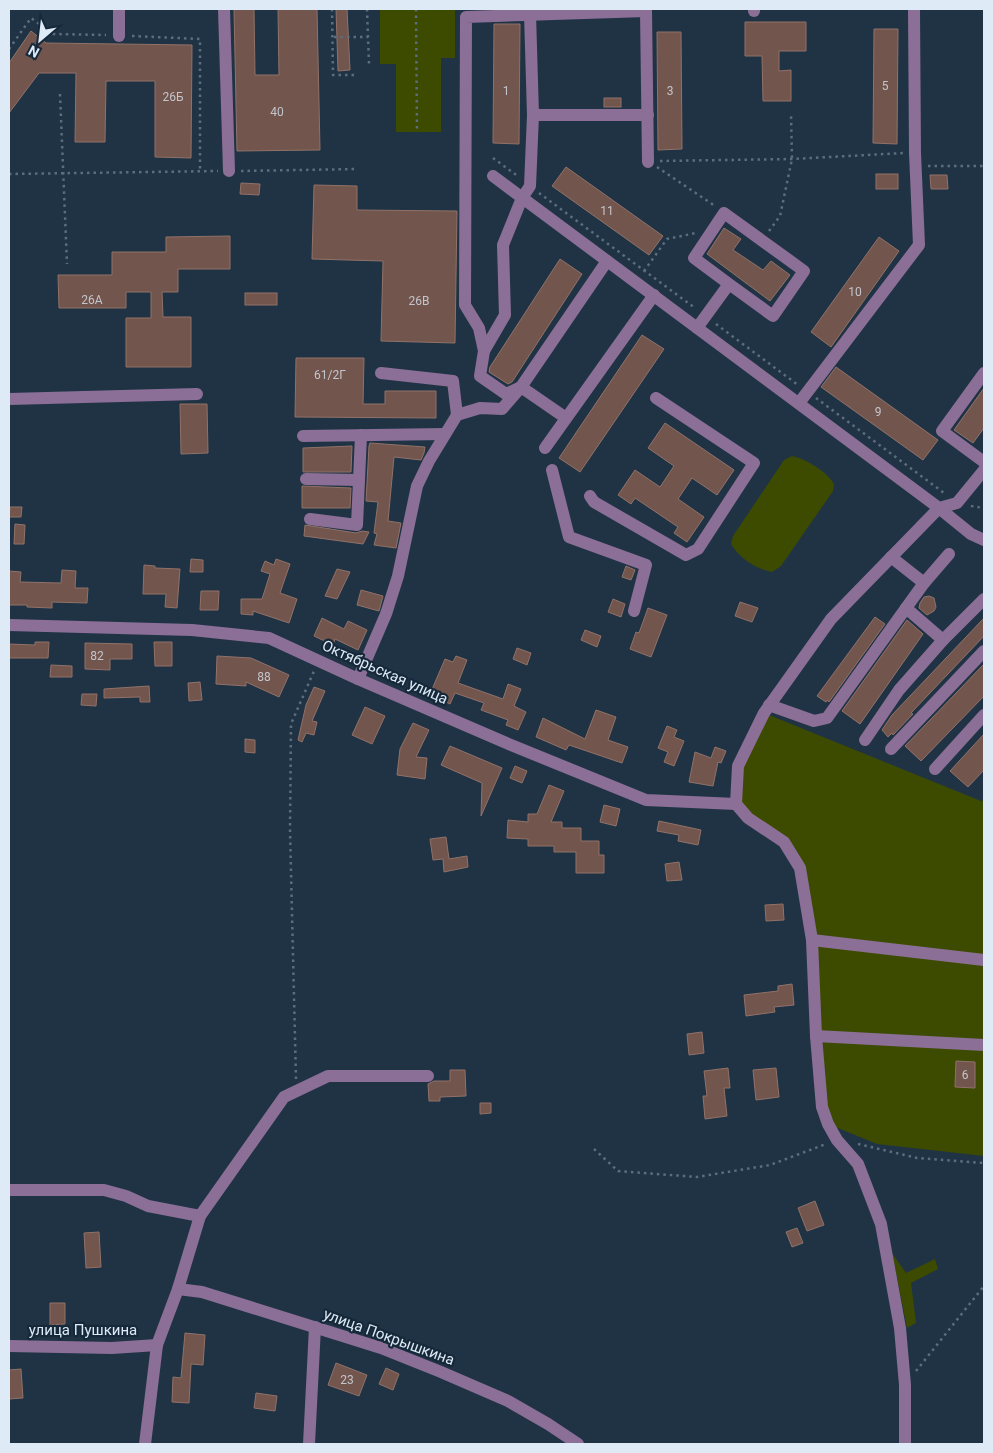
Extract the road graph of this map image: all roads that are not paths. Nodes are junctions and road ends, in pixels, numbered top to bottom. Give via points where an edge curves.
1 (118, 9) edge
2 (224, 9) edge
3 (914, 9) edge
4 (530, 14) junction
5 (119, 36) road end
6 (533, 115) junction
7 (648, 115) junction
8 (648, 162) road end
9 (230, 171) road end
10 (493, 176) dead end
11 (522, 198) junction
12 (607, 261) junction
13 (729, 284) junction
14 (654, 296) junction
15 (697, 328) junction
16 (484, 351) junction
17 (381, 372) dead end
18 (984, 373) edge
19 (521, 387) junction
20 (197, 394) dead end
21 (656, 398) dead end
22 (9, 399) edge
23 (799, 403) junction
24 (457, 415) junction
25 (566, 418) junction
26 (445, 434) junction
27 (361, 435) junction
28 (303, 436) dead end
29 (546, 448) dead end
30 (984, 462) edge
31 (552, 470) dead end
32 (984, 470) edge
33 (306, 478) dead end
34 (359, 480) junction
35 (590, 496) dead end
36 (939, 508) junction
37 (310, 519) dead end
38 (984, 540) edge
39 (949, 554) dead end
40 (891, 557) junction
41 (924, 584) junction
42 (984, 599) edge
43 (906, 608) junction
44 (634, 610) dead end
45 (9, 624) edge
46 (943, 640) junction
47 (984, 651) edge
48 (358, 679) junction
49 (770, 705) junction
50 (984, 715) edge
51 (865, 740) dead end
52 (891, 750) dead end
53 (935, 769) dead end
54 (736, 804) junction
55 (812, 940) junction
56 (984, 960) edge
57 (816, 1036) junction
58 (984, 1045) edge
59 (428, 1076) dead end
60 (9, 1190) edge
61 (200, 1216) junction
62 (178, 1289) junction
63 (315, 1327) junction
64 (157, 1345) junction
65 (9, 1346) edge
66 (145, 1444) edge
67 (309, 1444) edge
68 (578, 1444) edge
69 (905, 1444) edge

1 - 5 street
2 - 9 street
3 - 23 street via 919,245
4 - 6 street
4 - 7 street via 646,11
4 - 16 street via 466,17 465,306 480,328
6 - 7 street
6 - 11 street via 530,186
7 - 8 street
10 - 11 street
11 - 12 street
11 - 16 street via 503,245 505,315
12 - 14 street
12 - 19 street
13 - 13 street via 694,258 724,213 804,271 772,316
13 - 15 street
14 - 15 street
14 - 25 street
15 - 23 street
16 - 19 street via 480,376 506,394
17 - 24 street via 453,381
18 - 30 street via 942,431
19 - 24 street via 502,409 480,408
19 - 25 street
20 - 22 street
21 - 35 street via 754,463 698,549 686,555 594,502
23 - 36 street
24 - 26 street
25 - 29 street
26 - 27 street
26 - 48 street via 417,486 398,576 386,614
27 - 28 street
27 - 34 street
31 - 44 street via 569,537 646,565
32 - 36 street via 957,503
33 - 34 street
34 - 37 street via 357,525
36 - 38 street via 971,534
36 - 40 street
39 - 41 street
40 - 41 street
40 - 49 street via 831,618
41 - 43 street
42 - 46 street
43 - 46 street
43 - 49 street via 827,718 814,721
45 - 48 street, Октябрьская улица via 192,630 270,638
46 - 51 street via 899,690
47 - 52 street
48 - 54 street, Октябрьская улица via 646,800
49 - 54 street via 738,766
50 - 53 street
54 - 55 street via 748,818 784,842 800,868
55 - 56 street
55 - 57 street
57 - 58 street
57 - 69 street via 822,1107 837,1140 858,1164 882,1224 900,1328 905,1385
59 - 61 street via 328,1076 295,1090 284,1097
60 - 61 street via 104,1190 148,1206
61 - 62 street
62 - 63 street, улица Покрышкина via 202,1292
62 - 64 street
63 - 67 street
63 - 68 street, улица Покрышкина via 381,1348 508,1401
64 - 65 street, улица Пушкина via 112,1348
64 - 66 street

